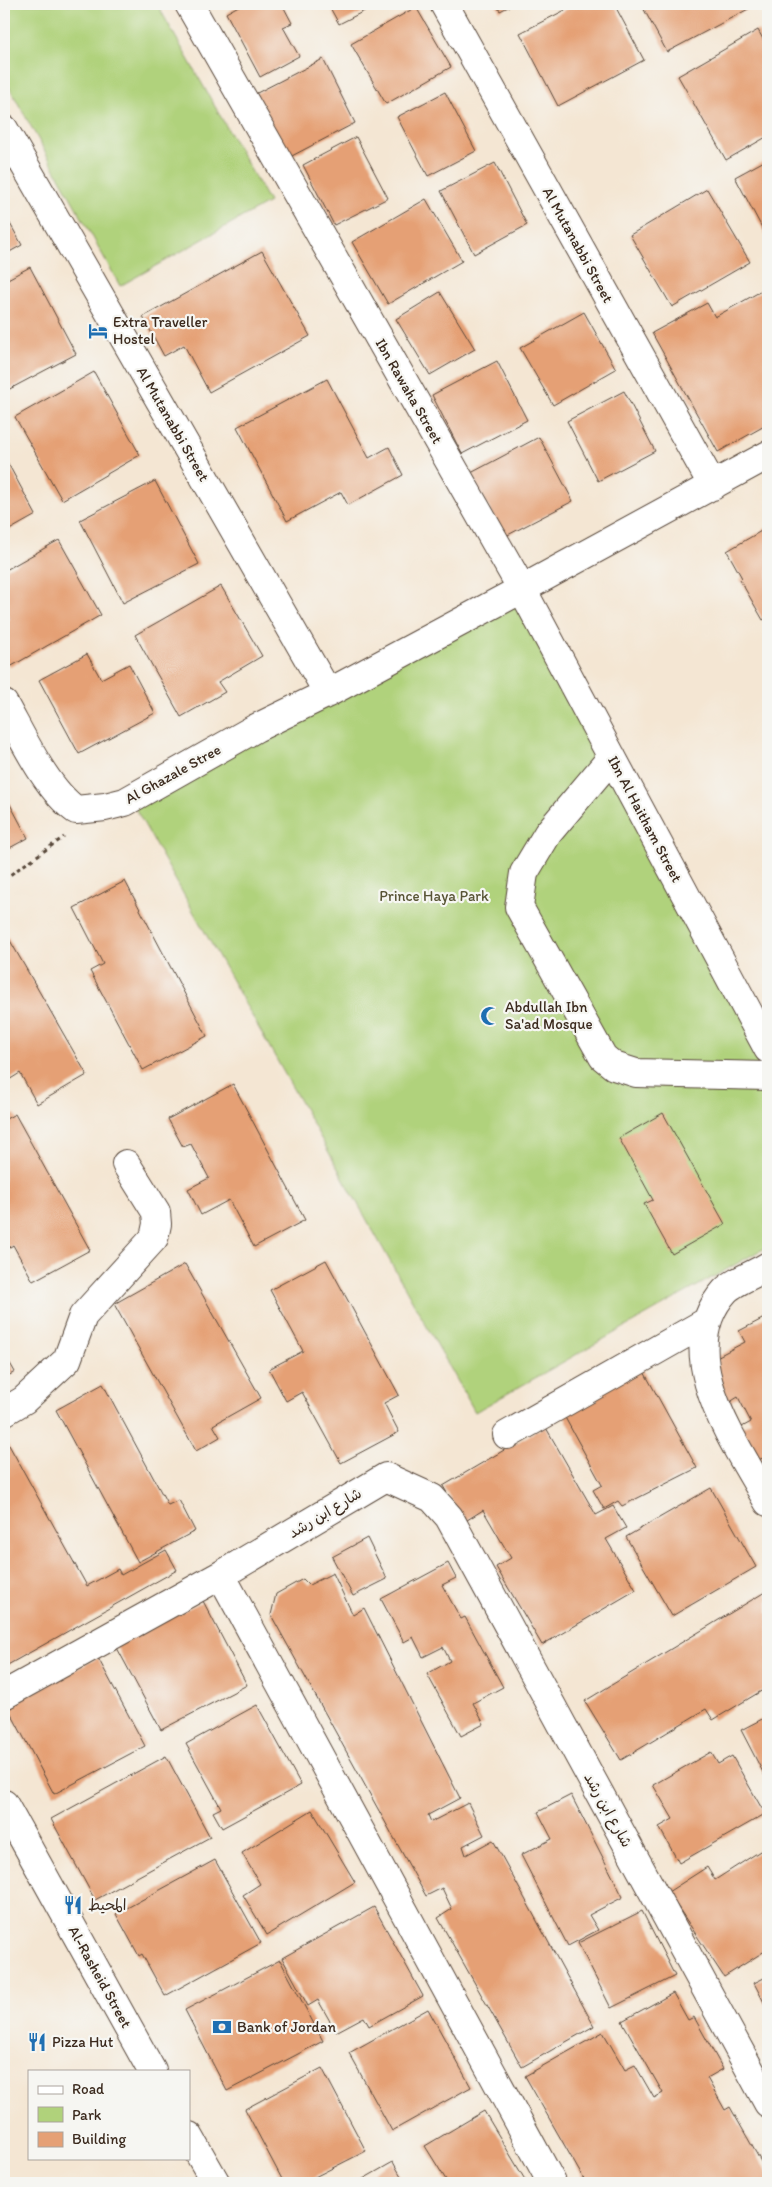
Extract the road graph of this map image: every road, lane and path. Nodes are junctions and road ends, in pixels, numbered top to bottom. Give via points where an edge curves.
1 (189, 4) edge
2 (444, 4) edge
3 (4, 129) edge
4 (768, 455) edge
5 (712, 486) junction
6 (522, 589) junction
7 (328, 693) junction
8 (4, 704) edge
9 (612, 757) junction
10 (66, 835) dead end
11 (4, 880) edge
12 (768, 1050) edge
13 (768, 1076) edge
14 (126, 1164) dead end
15 (768, 1266) edge
16 (706, 1322) junction
17 (4, 1412) edge
18 (506, 1435) dead end
19 (768, 1502) edge
20 (221, 1575) junction
21 (4, 1695) edge
22 (4, 1804) edge
23 (151, 2070) edge
24 (768, 2104) edge
25 (190, 2138) edge
26 (216, 2183) edge
27 (552, 2183) edge

1 - 6 street, Ibn Rawaha Street
2 - 5 street, Al Mutanabbi Street
3 - 7 street, Al Mutanabbi Street
4 - 5 street
5 - 6 street
6 - 7 street
6 - 9 street, Ibn Al Haitham Street
7 - 8 street, Al Ghazale Stree via 256,728 125,802 76,810 50,782
9 - 12 street, Ibn Al Haitham Street
9 - 13 street via 548,833 524,873 519,907 603,1056 614,1066 636,1073
10 - 11 path
14 - 17 street via 156,1212 154,1238 83,1316 67,1360 24,1400
15 - 16 street via 726,1290
16 - 18 street
16 - 19 street via 703,1360 717,1408
20 - 21 street
20 - 24 street, شارع ابن رشد via 386,1477 432,1498 449,1518
20 - 27 street
22 - 23 street, Al-Rasheid Street
25 - 26 street

